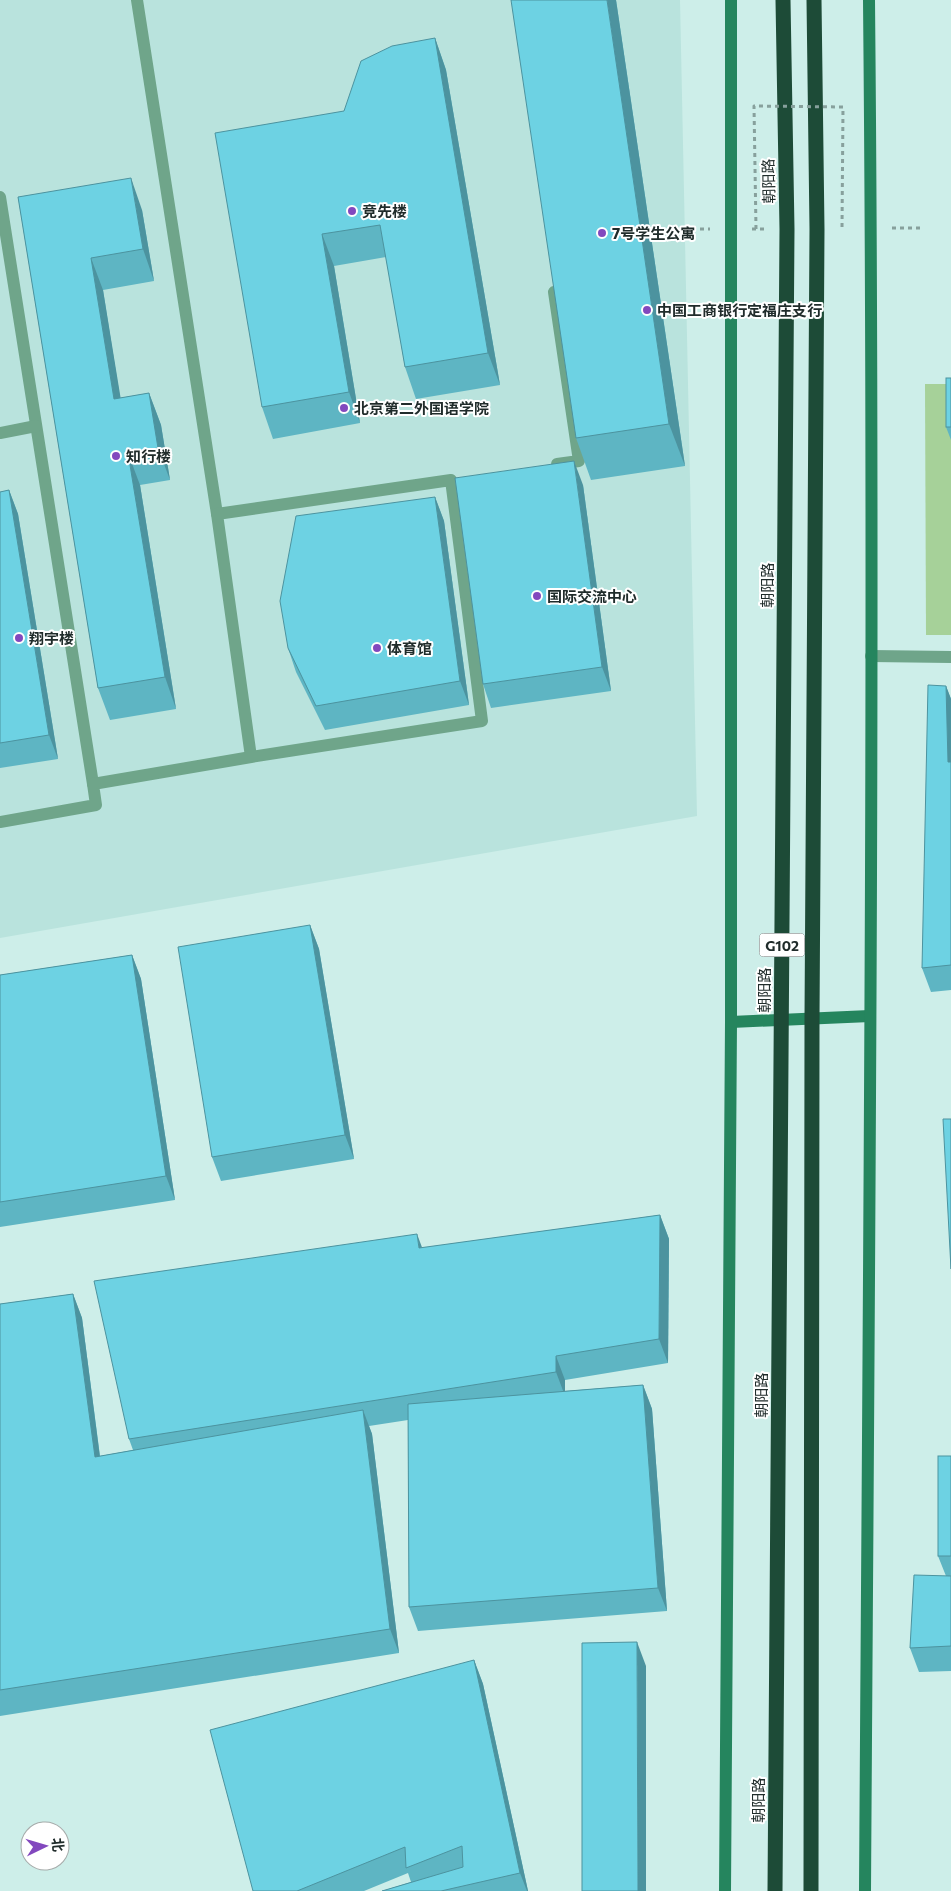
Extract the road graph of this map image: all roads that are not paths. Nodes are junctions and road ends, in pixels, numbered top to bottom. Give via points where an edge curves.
1 (138, 0) edge
2 (732, 0) edge
3 (783, 0) edge
4 (814, 0) edge
5 (869, 0) edge
6 (0, 197) edge
7 (553, 284) edge
8 (36, 426) junction
9 (0, 433) edge
10 (549, 465) edge
11 (217, 514) junction
12 (871, 656) junction
13 (951, 657) edge
14 (251, 756) junction
15 (93, 784) junction
16 (0, 822) edge
17 (870, 1016) junction
18 (812, 1018) junction
19 (781, 1020) junction
20 (731, 1022) junction
21 (725, 1891) edge
22 (774, 1891) edge
23 (811, 1891) edge
24 (865, 1891) edge

1 - 11 street
2 - 20 street
3 - 19 highway, 朝阳路 / G102 via 787,247
4 - 18 highway, G102 via 817,229
5 - 12 street
6 - 8 street
7 - 10 street via 579,461
8 - 9 street
8 - 15 street
11 - 14 street
11 - 14 street via 456,480 482,721
12 - 13 street
12 - 17 street
14 - 15 street
15 - 16 street via 96,805
17 - 18 street
17 - 24 street
18 - 19 street
18 - 23 highway, G102
19 - 20 street
19 - 22 highway, 朝阳路 / G102
20 - 21 street

